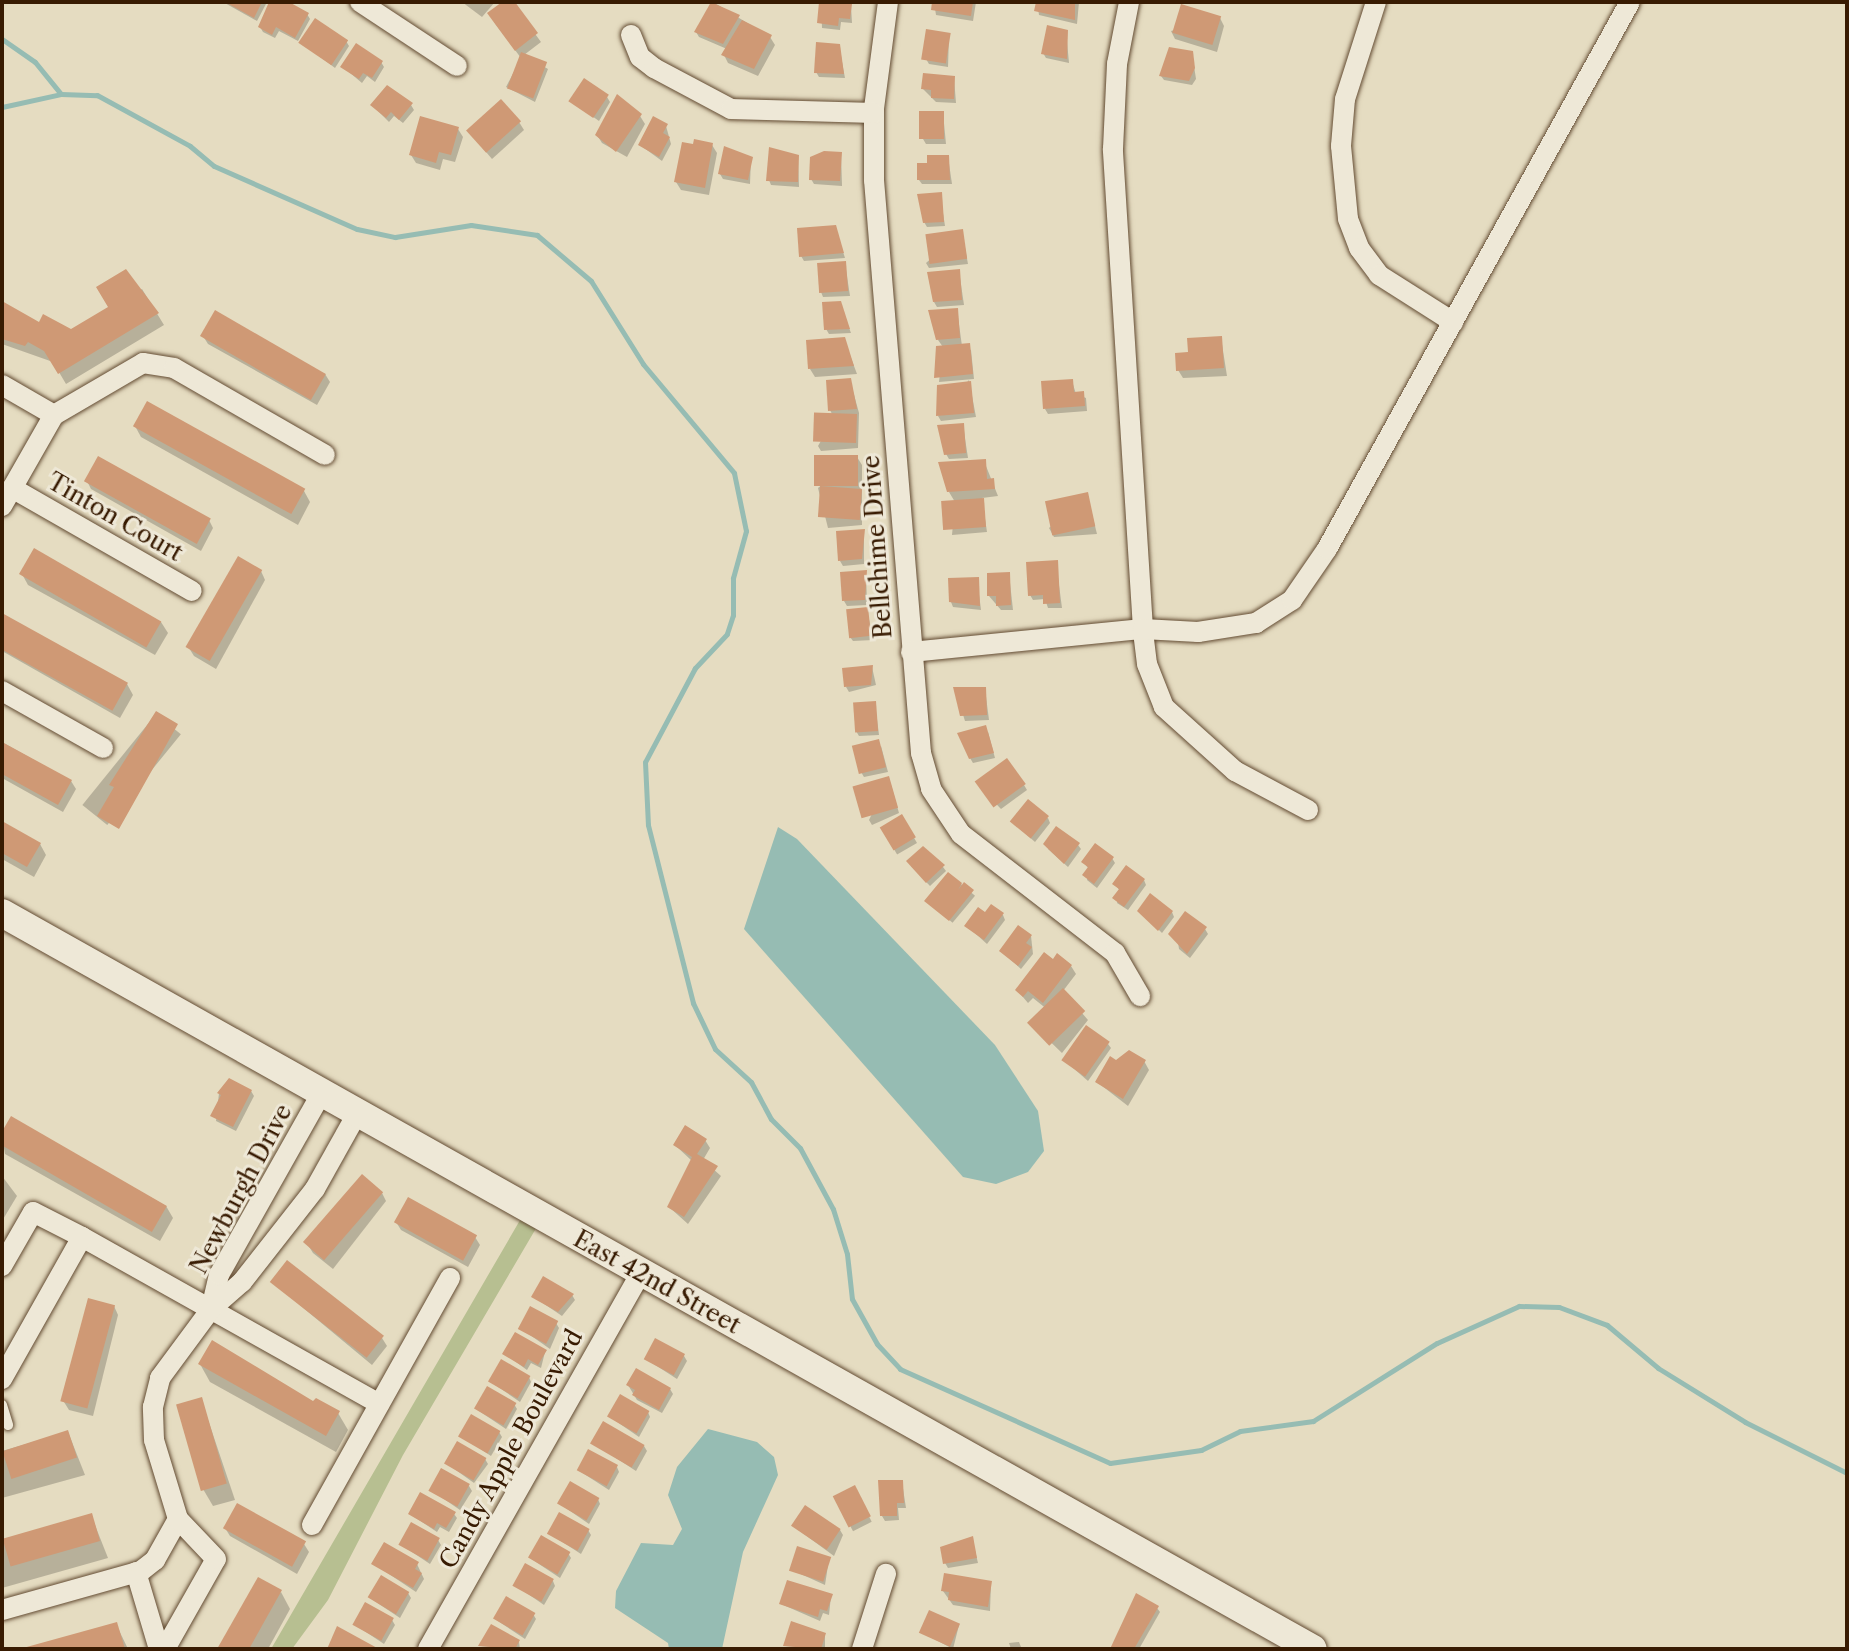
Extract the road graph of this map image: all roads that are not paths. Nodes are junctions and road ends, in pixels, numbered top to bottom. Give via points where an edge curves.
1 (360, 2) edge
2 (888, 2) edge
3 (1129, 2) edge
4 (1376, 2) edge
5 (1630, 2) edge
6 (631, 35) dead end
7 (457, 66) dead end
8 (874, 113) junction
9 (1453, 322) junction
10 (2, 385) edge
11 (54, 415) junction
12 (325, 455) dead end
13 (7, 497) edge
14 (192, 591) dead end
15 (1143, 629) junction
16 (911, 652) junction
17 (2, 691) edge
18 (103, 748) dead end
19 (1308, 810) dead end
20 (2, 913) edge
21 (1140, 996) dead end
22 (321, 1094) junction
23 (357, 1114) junction
24 (82, 1237) junction
25 (2, 1266) edge
26 (640, 1274) junction
27 (450, 1278) dead end
28 (211, 1309) junction
29 (2, 1379) edge
30 (379, 1404) junction
31 (2, 1405) edge
32 (8, 1425) dead end
33 (178, 1519) junction
34 (312, 1525) dead end
35 (136, 1572) junction
36 (886, 1574) dead end
37 (2, 1610) edge
38 (162, 1649) edge
39 (428, 1649) edge
40 (862, 1649) edge
41 (1313, 1649) edge

1 - 7 street
2 - 8 street, Bellchime Drive
3 - 15 street via 1117,64 1113,149
4 - 9 street via 1345,99 1341,146 1348,219 1359,248 1379,275
5 - 9 street
6 - 8 street via 640,57 654,68 731,109
8 - 16 street, Bellchime Drive via 874,180
9 - 15 street via 1327,549 1292,600 1256,623 1198,632
10 - 11 street
11 - 12 street via 135,365 161,363
11 - 13 street
13 - 14 street, Tinton Court
15 - 16 street
15 - 19 street via 1147,664 1164,707 1235,771
16 - 21 street, Bellchime Drive via 921,753 939,800 961,834 1115,953
17 - 18 street
20 - 22 street, East 42nd Street
22 - 23 street, East 42nd Street
22 - 28 street, Newburgh Drive via 219,1275
23 - 26 street, East 42nd Street
23 - 28 street via 315,1189 242,1282
24 - 25 street via 33,1212
24 - 28 street
24 - 29 street
26 - 39 street, Candy Apple Boulevard
26 - 41 street, East 42nd Street
27 - 30 street
28 - 30 street, Newburgh Drive
28 - 33 street, Newburgh Drive via 166,1366 154,1398 154,1440
30 - 34 street
31 - 32 lane
33 - 35 street via 153,1563
33 - 38 street, Newburgh Drive via 216,1559
35 - 37 street
35 - 38 street, Newburgh Drive
36 - 40 street

